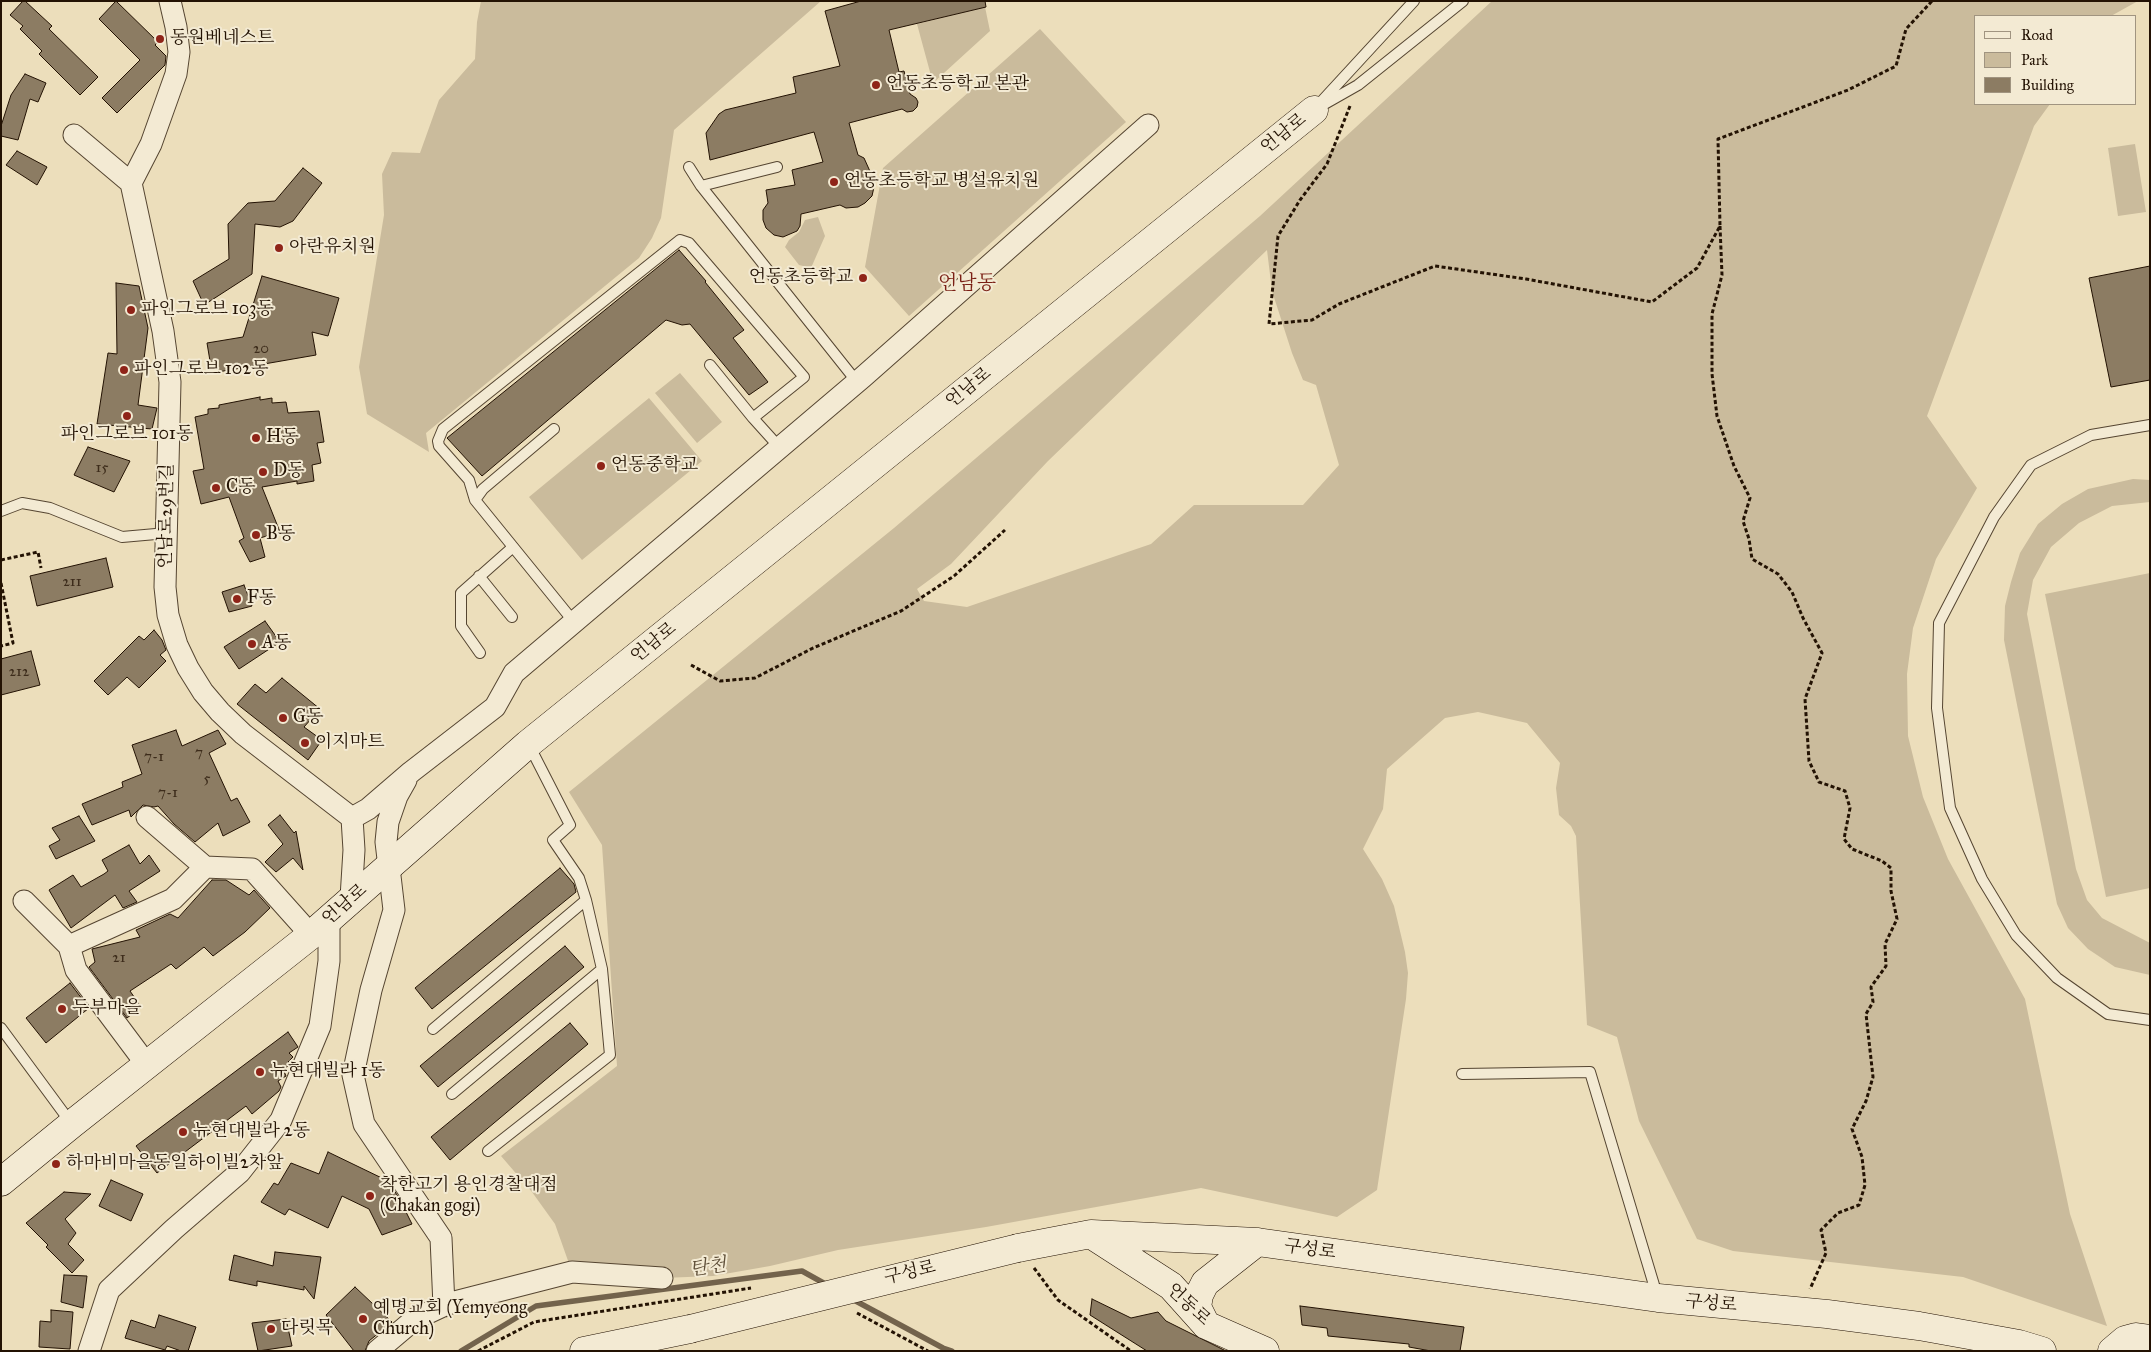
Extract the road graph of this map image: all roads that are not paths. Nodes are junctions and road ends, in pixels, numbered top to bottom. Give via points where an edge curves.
1 (170, 1) edge
2 (1414, 1) edge
3 (1463, 1) edge
4 (1314, 110) junction
5 (1148, 125) dead end
6 (74, 135) dead end
7 (689, 166) dead end
8 (777, 167) dead end
9 (131, 183) junction
10 (701, 186) junction
11 (710, 365) dead end
12 (857, 382) junction
13 (753, 418) junction
14 (2150, 425) edge
15 (554, 429) dead end
16 (780, 448) junction
17 (474, 500) junction
18 (1, 511) edge
19 (167, 533) junction
20 (513, 547) junction
21 (479, 576) junction
22 (512, 617) dead end
23 (574, 622) junction
24 (480, 653) dead end
25 (528, 744) junction
26 (411, 772) junction
27 (148, 817) dead end
28 (352, 818) junction
29 (205, 867) junction
30 (389, 867) junction
31 (351, 898) junction
32 (586, 900) junction
33 (24, 901) dead end
34 (320, 927) junction
35 (69, 946) junction
36 (602, 969) junction
37 (2150, 1020) edge
38 (1, 1028) edge
39 (433, 1028) dead end
40 (147, 1065) junction
41 (1462, 1074) dead end
42 (452, 1094) dead end
43 (72, 1124) junction
44 (488, 1151) dead end
45 (1, 1182) edge
46 (1091, 1234) junction
47 (1257, 1242) junction
48 (662, 1278) dead end
49 (1658, 1298) junction
50 (444, 1306) junction
51 (1206, 1325) junction
52 (2150, 1339) edge
53 (89, 1351) edge
54 (377, 1351) edge
55 (584, 1351) edge
56 (1265, 1351) edge
57 (2042, 1351) edge
58 (2112, 1351) edge

1 - 9 street via 179,52 176,74 152,144
2 - 4 lane
3 - 4 lane via 1358,85
4 - 25 main road, 언남로
5 - 12 street
6 - 9 street
7 - 10 lane
8 - 10 lane
9 - 19 street, 언남로29번길 via 164,331 169,374
10 - 12 lane
11 - 13 lane
12 - 16 street
13 - 16 lane
13 - 17 lane via 804,377 689,243 680,240 443,429 439,435 440,446 469,480
14 - 37 lane via 2091,435 2031,465 1994,517 1939,623 1937,708 1950,808 1982,879 2016,935 2057,978 2108,1014
15 - 17 lane
16 - 23 street
17 - 20 lane
18 - 19 lane via 22,503 50,508 122,537
19 - 28 street, 언남로29번길 via 165,587 168,616 177,645 203,692 243,734
20 - 21 lane
20 - 23 lane
21 - 22 lane
21 - 24 lane via 461,593 460,598 461,626
23 - 26 street via 514,673 495,707
25 - 30 main road, 언남로
25 - 32 lane via 570,825 553,840 579,878
26 - 28 street via 368,809
26 - 30 street via 397,796 388,822
27 - 29 street
28 - 31 street
29 - 34 street via 252,869
29 - 35 street via 173,899
30 - 31 main road, 언남로
30 - 50 street via 394,910 371,990 353,1075 364,1124 440,1238
31 - 34 main road, 언남로
32 - 36 lane
32 - 39 lane
33 - 35 street
34 - 40 main road, 언남로
34 - 53 street via 329,961 320,1026 281,1120 240,1172 109,1290
35 - 40 street via 76,970
36 - 42 lane
36 - 44 lane via 610,1055
38 - 43 lane
40 - 43 main road, 언남로
41 - 49 lane via 1590,1072
43 - 45 main road, 언남로
46 - 47 main road, 구성로
46 - 51 main road, 언동로 via 1171,1286
46 - 55 main road, 구성로, bridge via 1018,1248 690,1329
47 - 49 main road, 구성로
47 - 51 main road via 1205,1283 1198,1295 1198,1307
48 - 50 street via 572,1272
49 - 57 main road, 구성로 via 1919,1326
50 - 54 street via 415,1319
51 - 56 main road, 언동로
52 - 58 main road via 2136,1337 2125,1340

